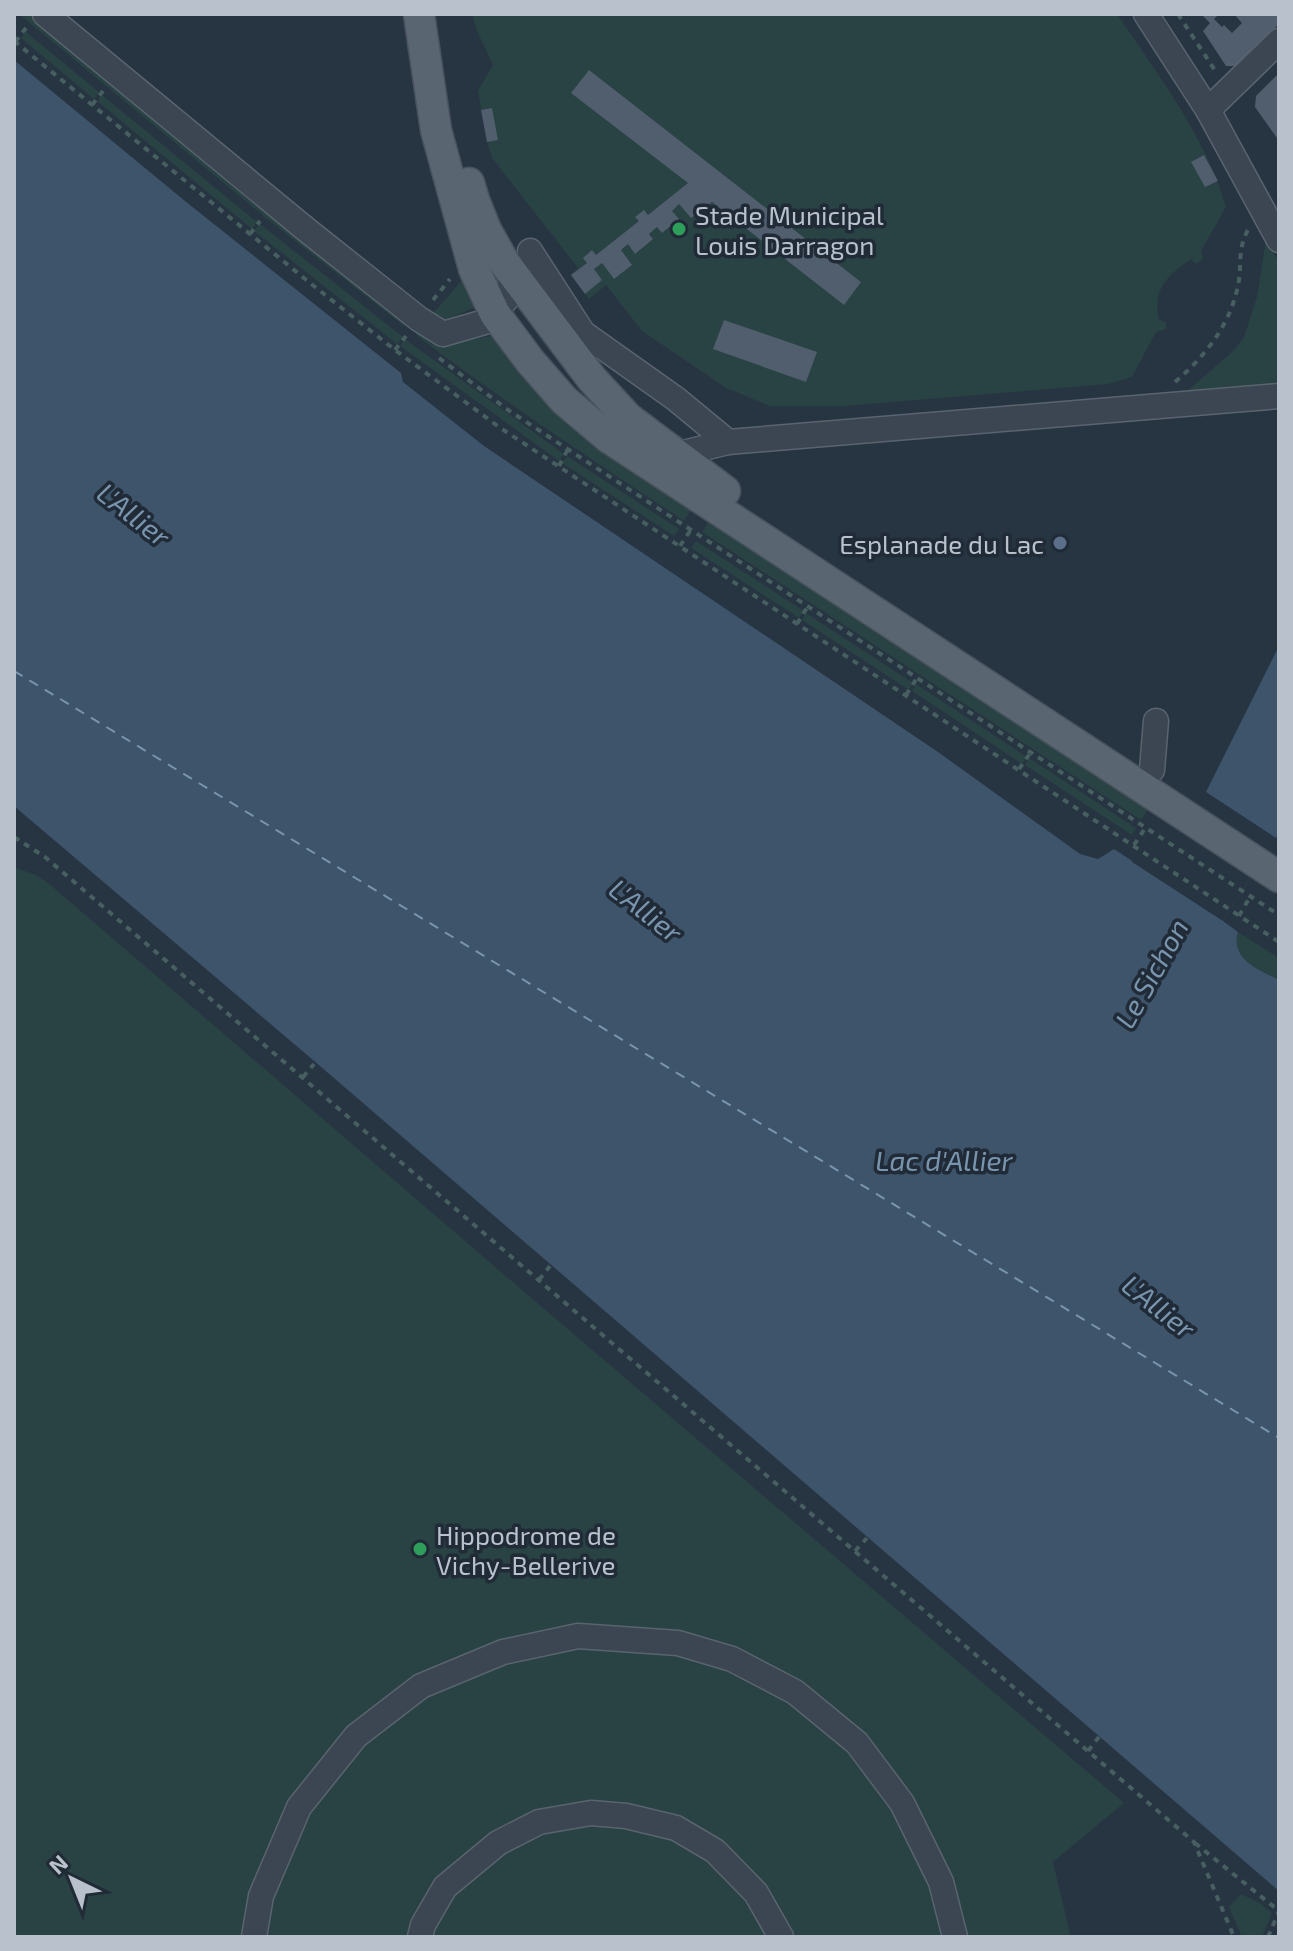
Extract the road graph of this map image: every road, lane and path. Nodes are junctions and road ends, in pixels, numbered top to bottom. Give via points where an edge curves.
1 (419, 14) edge
2 (439, 14) edge
3 (1146, 14) edge
4 (36, 20) edge
5 (15, 41) edge
6 (1279, 41) edge
7 (104, 89) dead end
8 (92, 105) junction
9 (1208, 110) junction
10 (1261, 207) junction
11 (262, 219) dead end
12 (250, 234) junction
13 (1279, 240) edge
14 (521, 262) junction
15 (495, 314) junction
16 (1279, 396) edge
17 (1148, 406) junction
18 (728, 442) junction
19 (568, 449) dead end
20 (678, 457) junction
21 (559, 466) junction
22 (808, 606) dead end
23 (797, 624) junction
24 (917, 678) dead end
25 (906, 695) junction
26 (1156, 721) dead end
27 (1031, 752) dead end
28 (1019, 769) junction
29 (1163, 785) junction
30 (1146, 828) dead end
31 (14, 837) edge
32 (1275, 862) edge
33 (1279, 915) edge
34 (1279, 942) edge
35 (314, 1064) dead end
36 (303, 1077) junction
37 (550, 1266) dead end
38 (539, 1280) junction
39 (867, 1538) dead end
40 (855, 1551) junction
41 (1099, 1737) dead end
42 (1088, 1751) junction
43 (1194, 1842) junction
44 (1279, 1911) edge
45 (254, 1937) edge
46 (420, 1937) edge
47 (781, 1937) edge
48 (955, 1937) edge
49 (1234, 1937) edge
50 (1268, 1937) edge

1 - 15 main road via 436,130 474,269
2 - 14 main road via 454,127 474,200 504,262
3 - 9 street
4 - 5 path
4 - 15 street via 419,319 443,334 488,321
5 - 8 path
6 - 9 street
7 - 8 path
8 - 12 path
9 - 10 street
10 - 13 street
10 - 17 path via 1242,241 1238,289 1225,325 1195,365
11 - 12 path
12 - 21 path via 395,350
14 - 15 street via 508,297
14 - 18 street via 583,333
14 - 20 main road via 601,389
15 - 29 main road via 564,400 609,438
16 - 17 street
17 - 18 street
18 - 20 street
19 - 21 path
20 - 29 main road
21 - 23 path
22 - 23 path
23 - 25 path
24 - 25 path
25 - 28 path
26 - 29 street
27 - 28 path
28 - 34 path
29 - 32 main road
30 - 33 path
31 - 36 path via 45,857
35 - 36 path
36 - 38 path
37 - 38 path
38 - 40 path
39 - 40 path
40 - 42 path
41 - 42 path
42 - 43 path
43 - 44 path
43 - 49 path
44 - 50 path
45 - 48 street via 261,1896 299,1807 356,1736 421,1686 503,1652 578,1636 678,1643 732,1659 795,1692 857,1743 902,1803 941,1882
46 - 47 street via 445,1887 498,1843 539,1822 591,1813 676,1828 715,1851 756,1893

